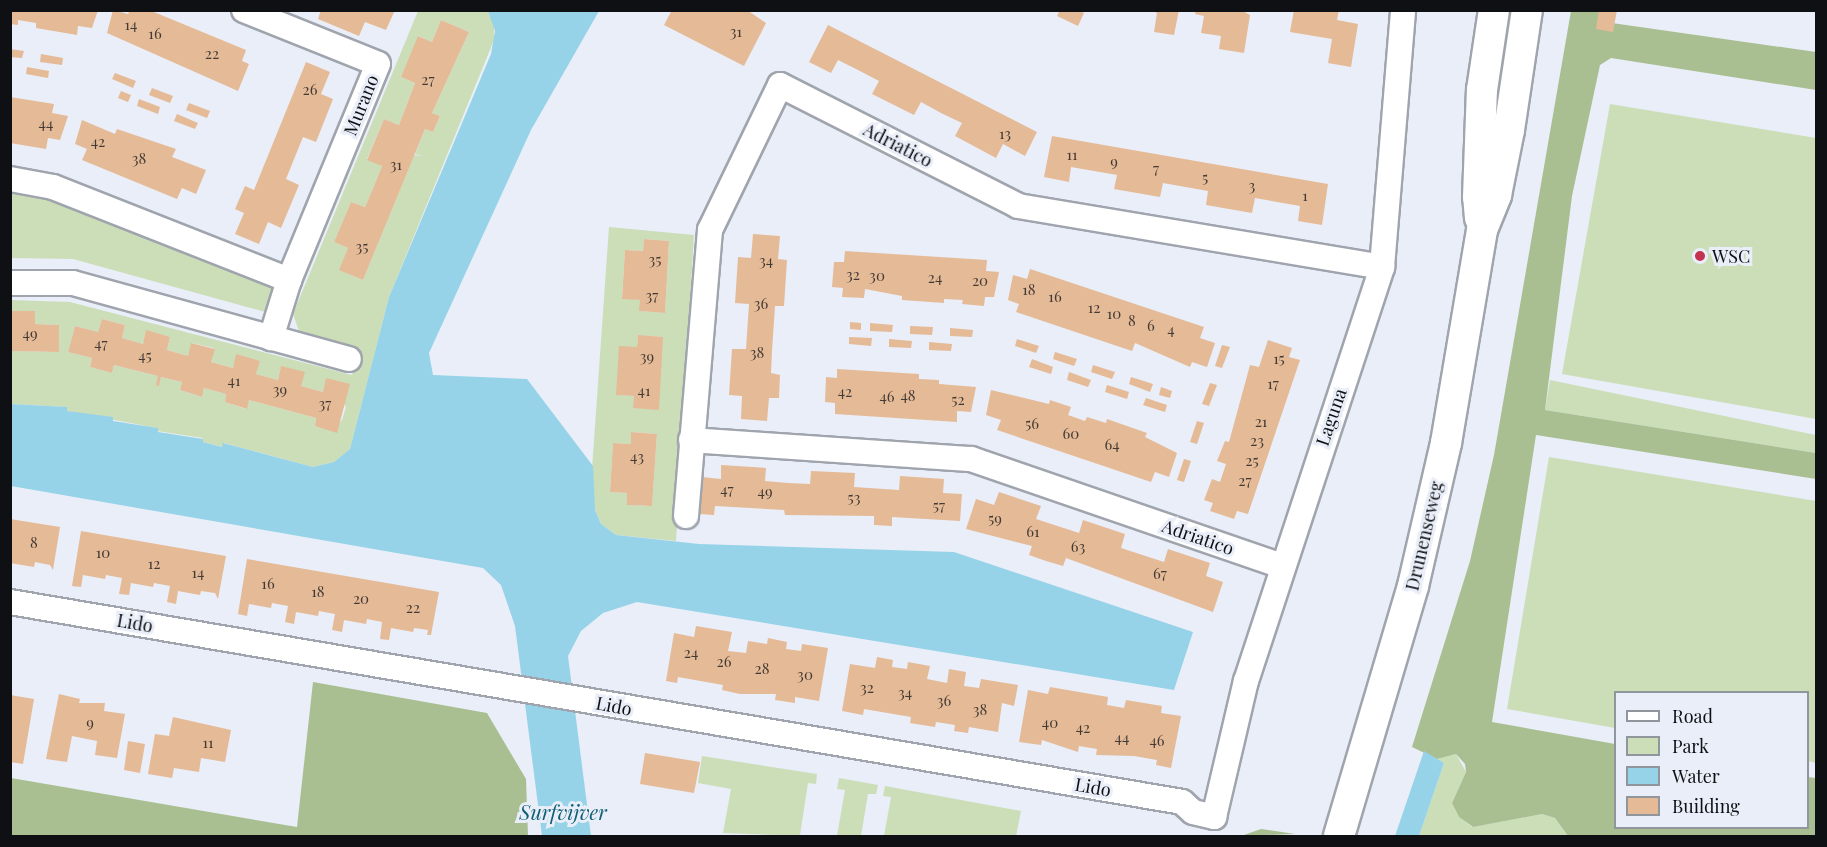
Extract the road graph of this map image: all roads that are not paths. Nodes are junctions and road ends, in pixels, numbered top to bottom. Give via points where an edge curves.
1 (244, 10) edge
2 (1403, 10) edge
3 (1494, 10) edge
4 (1527, 10) edge
5 (10, 179) edge
6 (1482, 230) junction
7 (1382, 267) junction
8 (289, 280) junction
9 (10, 283) edge
10 (271, 338) junction
11 (349, 359) dead end
12 (691, 440) junction
13 (686, 516) dead end
14 (1281, 566) junction
15 (10, 602) edge
16 (1214, 817) joint
17 (1339, 837) edge

1 - 8 street, Murano via 378,64
2 - 7 street, Laguna
3 - 6 street, Drunenseweg via 1482,90 1478,196
4 - 6 street, Drunenseweg via 1496,195
5 - 8 street via 53,187
6 - 17 street, Drunenseweg via 1446,443 1413,586
7 - 12 street, Adriatico via 1018,206 780,85 710,230
7 - 14 street, Laguna
8 - 10 street, Murano
9 - 10 street via 73,283
10 - 11 street
12 - 13 street, Adriatico
12 - 14 street, Adriatico via 971,459
14 - 16 street, Laguna via 1246,681
15 - 16 street, Lido via 1182,802 1193,812

